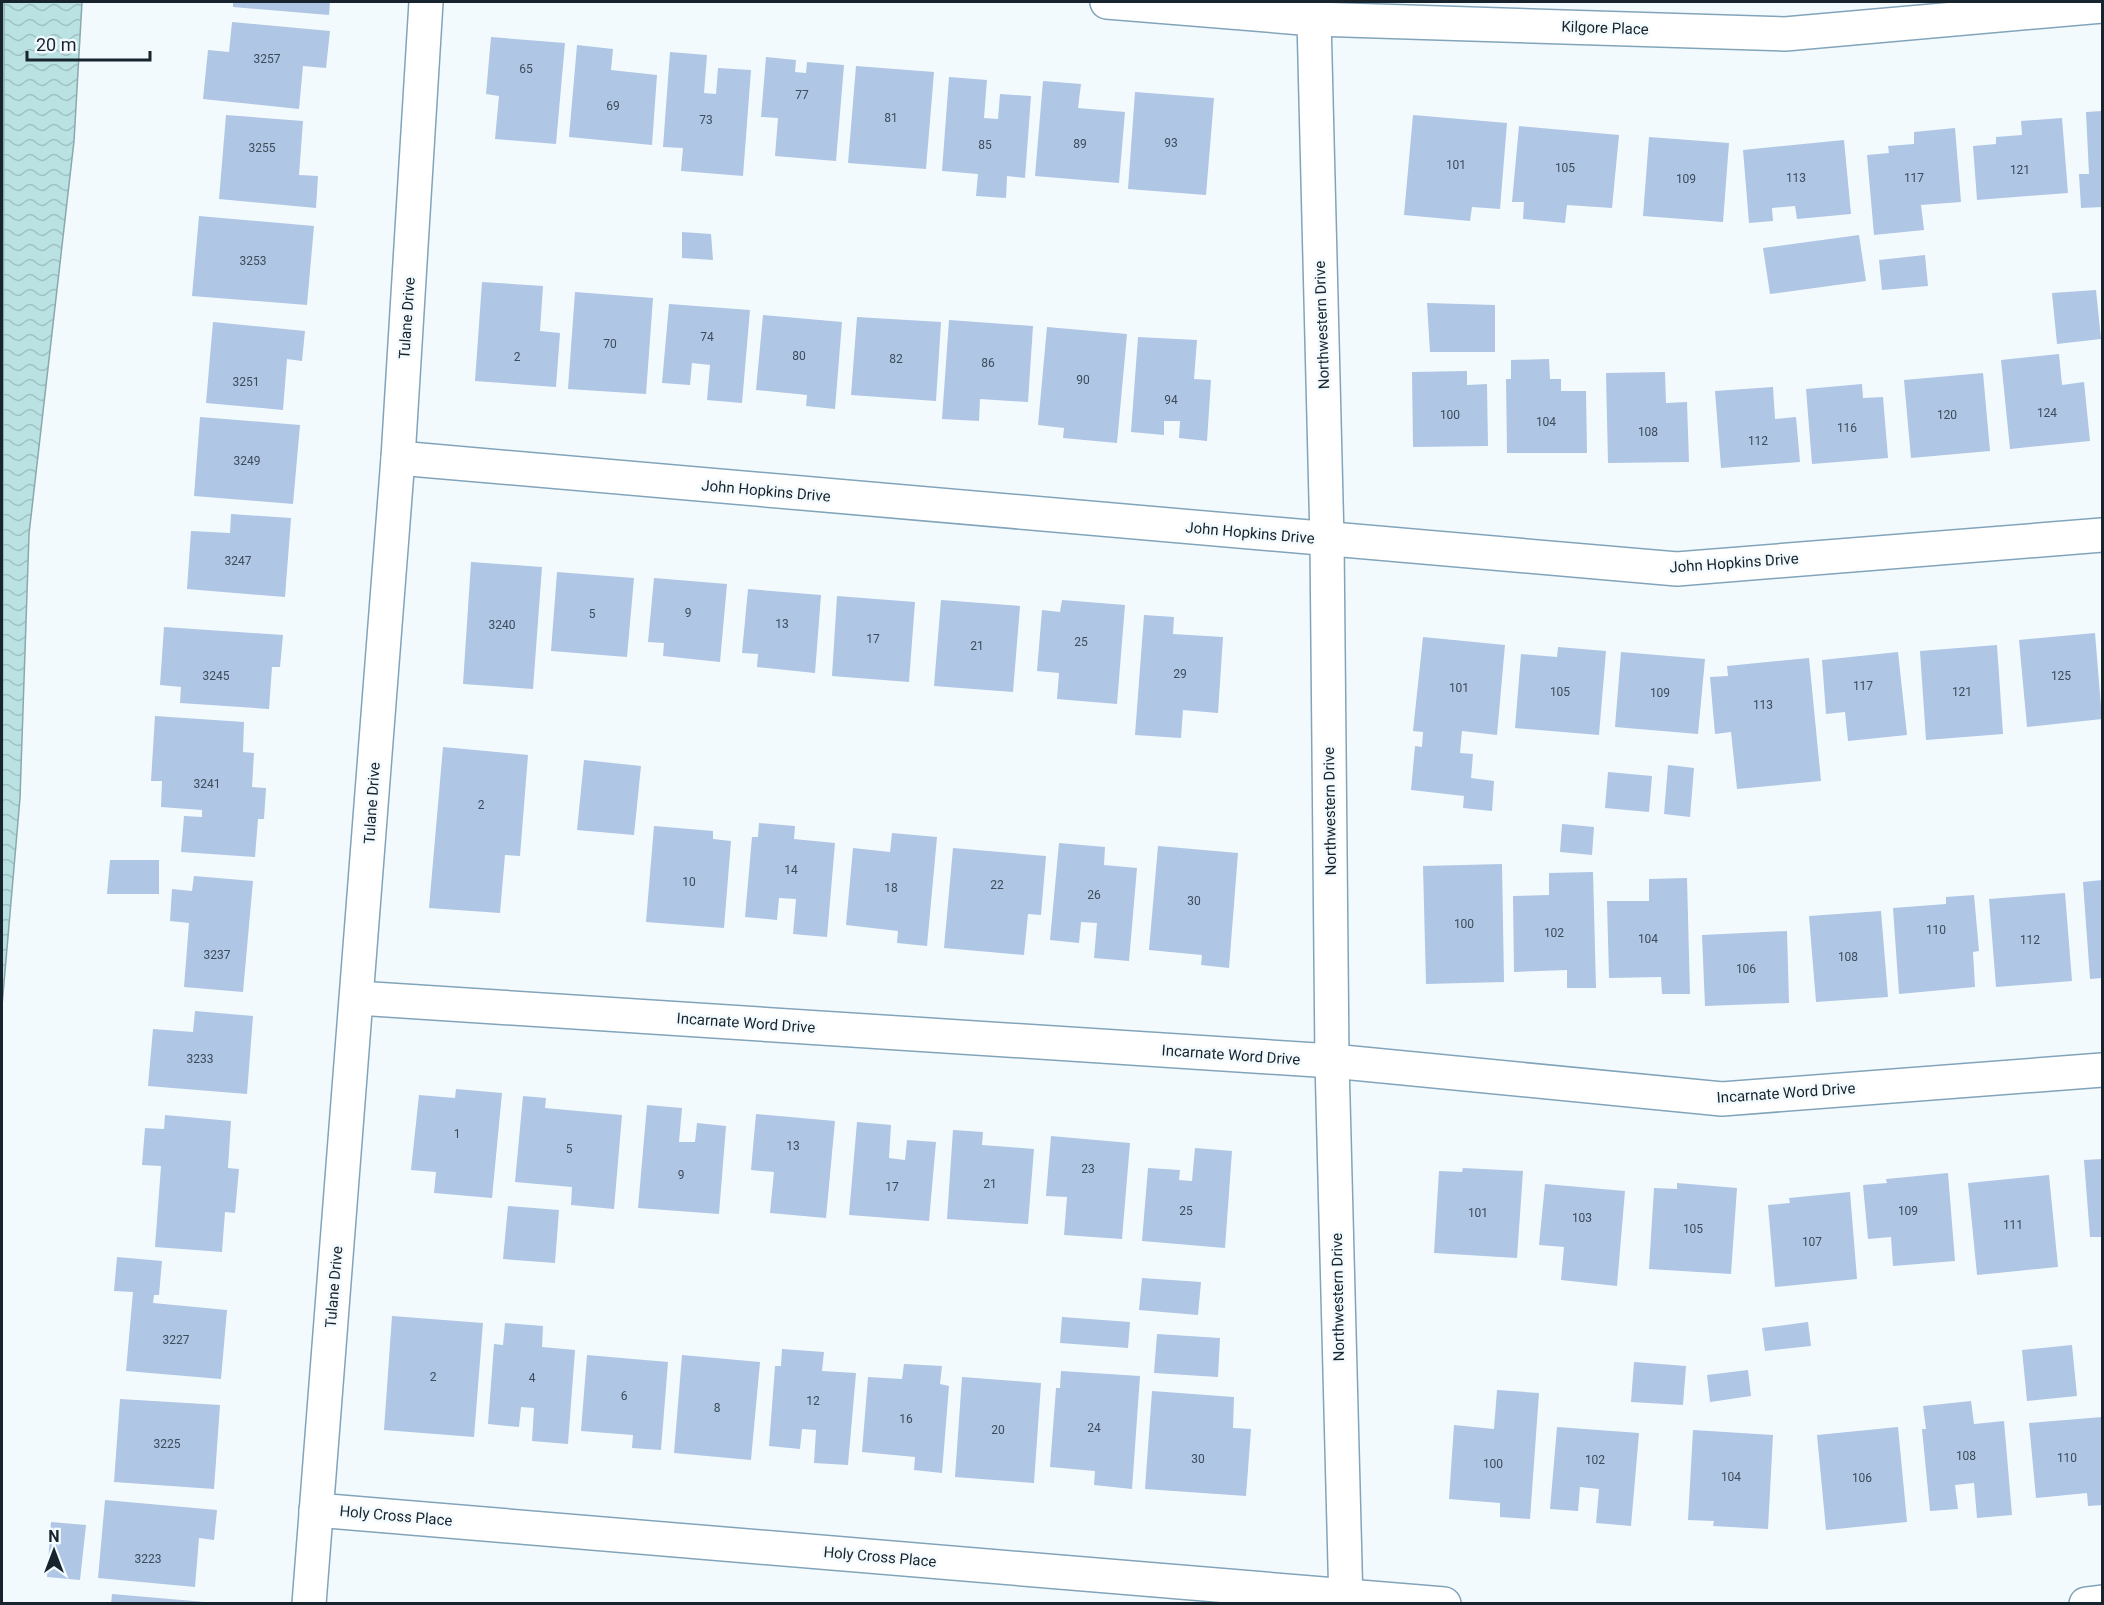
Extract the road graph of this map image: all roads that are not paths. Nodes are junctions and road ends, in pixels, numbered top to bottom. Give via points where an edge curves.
1 (426, 2) edge
2 (1107, 2) edge
3 (2103, 6) edge
4 (1314, 18) junction
5 (398, 458) junction
6 (2103, 535) edge
7 (1327, 540) junction
8 (357, 998) junction
9 (1332, 1061) junction
10 (2103, 1070) edge
11 (316, 1510) junction
12 (1346, 1600) edge
13 (2103, 1602) edge
14 (309, 1604) edge
15 (1444, 1604) edge
16 (2086, 1604) edge

1 - 5 street, Tulane Drive
2 - 4 street, Kilgore Place
3 - 4 street, Kilgore Place via 1785,34
4 - 7 street, Northwestern Drive
5 - 7 street, John Hopkins Drive
5 - 8 street, Tulane Drive
6 - 7 street, John Hopkins Drive via 1677,569
7 - 9 street, Northwestern Drive
8 - 9 street, Incarnate Word Drive
8 - 11 street, Tulane Drive
9 - 10 street, Incarnate Word Drive via 1722,1100
9 - 12 street, Northwestern Drive
11 - 12 street, Holy Cross Place
11 - 14 street, Tulane Drive
12 - 15 street, Holy Cross Place
13 - 16 street

